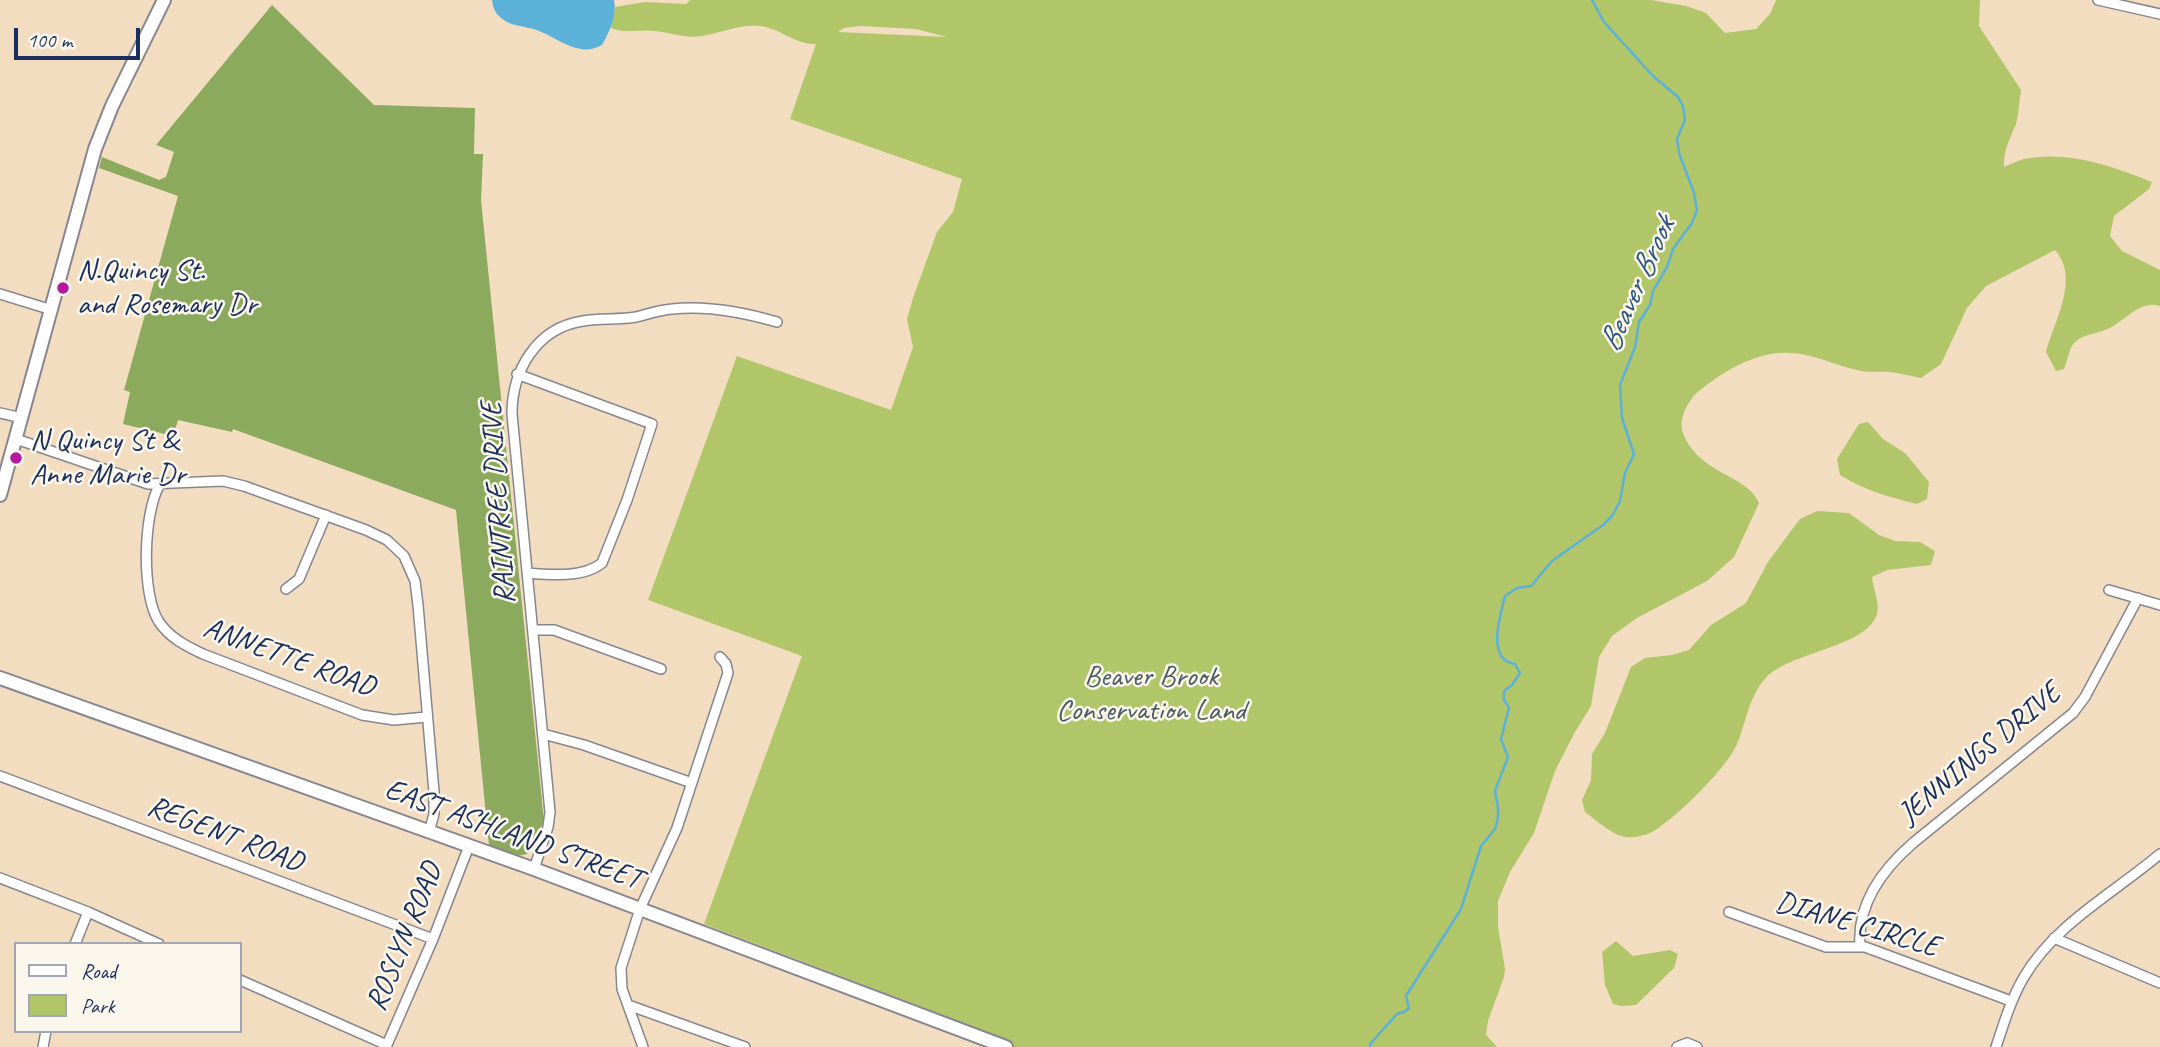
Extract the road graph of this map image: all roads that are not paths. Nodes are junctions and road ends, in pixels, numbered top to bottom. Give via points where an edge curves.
1 (164, 0) edge
2 (2098, 0) edge
3 (2160, 15) edge
4 (0, 294) edge
5 (52, 310) junction
6 (777, 322) dead end
7 (517, 374) junction
8 (0, 413) edge
9 (22, 418) junction
10 (16, 439) junction
11 (160, 484) junction
12 (0, 495) edge
13 (326, 515) junction
14 (527, 573) junction
15 (286, 589) dead end
16 (2109, 590) dead end
17 (2138, 598) junction
18 (2160, 605) edge
19 (533, 630) junction
20 (720, 657) dead end
21 (661, 669) dead end
22 (0, 678) edge
23 (427, 717) junction
24 (542, 734) junction
25 (0, 776) edge
26 (691, 783) junction
27 (429, 832) junction
28 (469, 846) junction
29 (2160, 854) edge
30 (534, 869) junction
31 (0, 878) edge
32 (640, 909) junction
33 (88, 912) junction
34 (1729, 912) dead end
35 (2054, 938) junction
36 (433, 939) junction
37 (76, 942) edge
38 (155, 942) edge
39 (1860, 946) junction
40 (242, 981) edge
41 (2160, 983) edge
42 (2011, 1001) junction
43 (628, 1005) junction
44 (387, 1046) edge
45 (643, 1047) edge
46 (745, 1047) edge
47 (1006, 1047) edge
48 (1677, 1047) edge
49 (1697, 1047) edge
50 (1996, 1047) edge

1 - 5 main road via 95,149
2 - 3 street
4 - 5 street
5 - 9 main road
6 - 7 street, RAINTREE DRIVE via 736,310 674,308 636,317 582,321 553,332 536,346
7 - 14 street, RAINTREE DRIVE via 512,414
7 - 14 street via 652,424 602,563 575,573
8 - 9 street
9 - 10 main road
10 - 11 street via 136,481
10 - 12 main road
11 - 13 street via 223,481
11 - 23 street, ANNETTE ROAD via 151,508 148,572 158,621 170,635 203,654 362,715 394,720
13 - 15 street via 299,579
13 - 23 street via 387,540 404,556 415,581
14 - 19 street, RAINTREE DRIVE
16 - 17 street
17 - 18 street
17 - 39 street, JENNINGS DRIVE via 2073,713 1889,865 1875,884 1863,916
19 - 21 street via 554,630
19 - 24 street, RAINTREE DRIVE
20 - 26 street via 728,673
22 - 27 main road, EAST ASHLAND STREET
23 - 27 street via 434,792
24 - 26 street
24 - 30 street, RAINTREE DRIVE via 550,812
25 - 36 street, REGENT ROAD
26 - 32 street via 677,828
27 - 28 main road, EAST ASHLAND STREET
28 - 30 main road, EAST ASHLAND STREET
28 - 36 street, ROSLYN ROAD
29 - 35 street
30 - 32 main road, EAST ASHLAND STREET
31 - 33 street
32 - 43 street via 621,968
32 - 47 main road, EAST ASHLAND STREET
33 - 37 street
33 - 38 street
34 - 39 street, DIANE CIRCLE via 1826,947
35 - 41 street
35 - 42 street via 2030,966
36 - 44 street, ROSLYN ROAD
39 - 42 street, DIANE CIRCLE
40 - 44 street
42 - 50 street
43 - 45 street
43 - 46 street
48 - 49 street via 1687,1043

